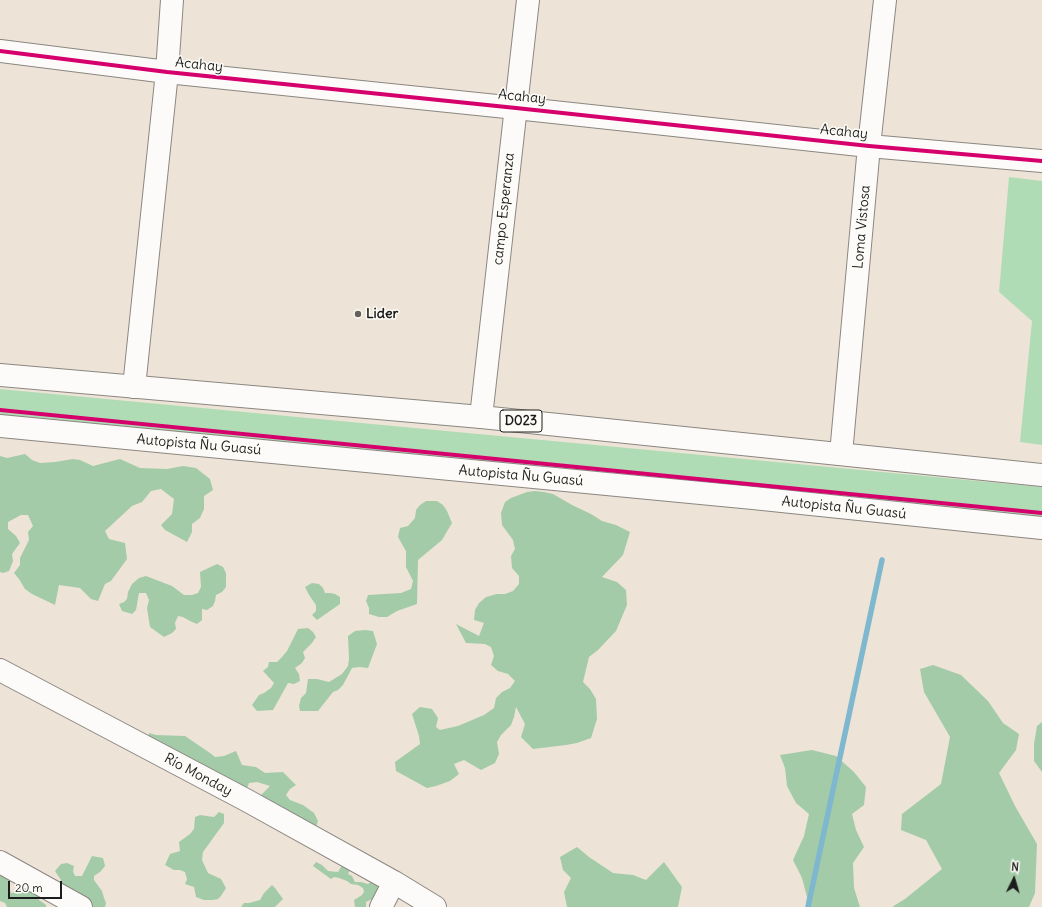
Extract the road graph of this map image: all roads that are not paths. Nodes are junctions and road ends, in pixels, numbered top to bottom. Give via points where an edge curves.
1 (172, 0) edge
2 (528, 0) edge
3 (885, 0) edge
4 (0, 51) edge
5 (167, 72) junction
6 (516, 108) junction
7 (869, 146) junction
8 (1042, 161) edge
9 (0, 375) edge
10 (134, 387) junction
11 (481, 417) junction
12 (0, 426) edge
13 (840, 454) junction
14 (1042, 475) edge
15 (1042, 528) edge
16 (0, 670) edge
17 (0, 862) edge
18 (394, 882) junction
19 (82, 907) edge
20 (381, 907) edge
21 (435, 907) edge

1 - 5 main road
2 - 6 main road, campo Esperanza
3 - 7 main road, Loma Vistosa
4 - 5 main road, Acahay
5 - 6 main road, Acahay
5 - 10 main road
6 - 7 main road, Acahay
6 - 11 main road, campo Esperanza
7 - 8 main road, Acahay
7 - 13 main road, Loma Vistosa
9 - 10 main road, D023
10 - 11 main road, D023
11 - 13 main road, D023
12 - 15 main road, Autopista Ñu Guasú
13 - 14 main road, D023
16 - 18 main road, Río Monday via 246,800
17 - 19 main road
18 - 20 main road
18 - 21 main road, Río Monday

